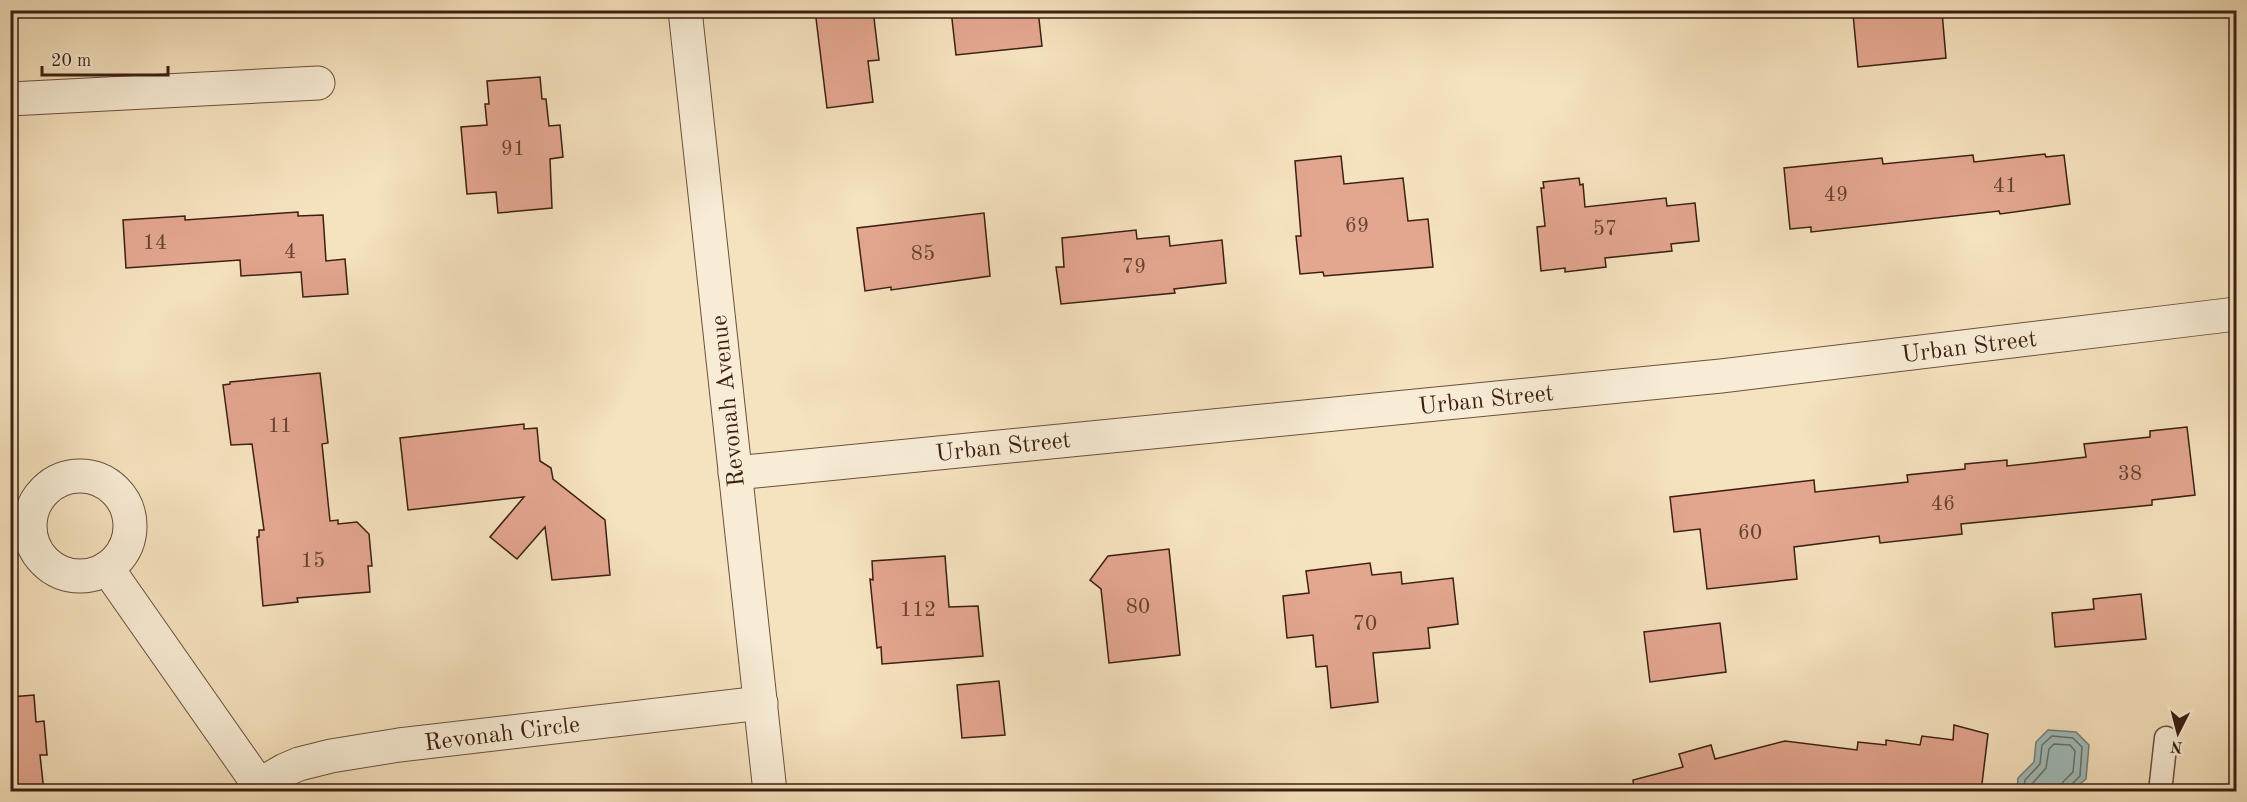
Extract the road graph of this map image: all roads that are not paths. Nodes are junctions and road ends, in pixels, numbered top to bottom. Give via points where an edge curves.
1 (685, 10) edge
2 (318, 83) dead end
3 (10, 99) edge
4 (2236, 314) edge
5 (735, 473) junction
6 (107, 568) dead end
7 (761, 704) junction
8 (2166, 738) dead end
9 (256, 788) edge
10 (770, 792) edge
11 (2160, 792) edge

1 - 5 street, Revonah Avenue
2 - 3 street
4 - 5 street, Urban Street via 1721,376
5 - 7 street, Revonah Avenue
6 - 9 street
7 - 9 street, Revonah Circle via 331,756 299,764
7 - 10 street, Revonah Avenue
8 - 11 lane

